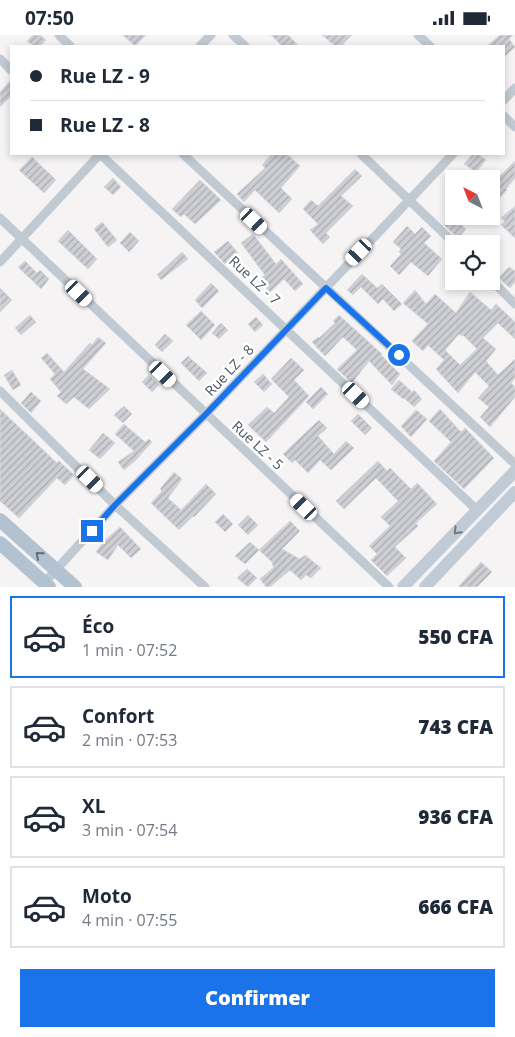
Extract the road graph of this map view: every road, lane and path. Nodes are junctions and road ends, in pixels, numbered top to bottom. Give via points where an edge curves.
1 (58, 35) edge
2 (211, 35) edge
3 (232, 35) edge
4 (420, 36) edge
5 (69, 45) edge
6 (201, 45) edge
7 (244, 45) edge
8 (429, 45) edge
9 (0, 59) edge
10 (10, 69) edge
11 (515, 88) edge
12 (505, 99) edge
13 (505, 117) edge
14 (515, 127) edge
15 (99, 155) edge
16 (101, 155) edge
17 (184, 155) edge
18 (362, 155) edge
19 (452, 155) edge
20 (410, 199) junction
21 (0, 218) edge
22 (446, 235) edge
23 (22, 239) junction
24 (0, 262) edge
25 (326, 288) junction
26 (500, 289) edge
27 (515, 304) edge
28 (287, 329) junction
29 (0, 391) edge
30 (206, 414) junction
31 (515, 464) edge
32 (515, 471) edge
33 (515, 492) edge
34 (115, 505) junction
35 (477, 510) junction
36 (0, 521) edge
37 (0, 543) edge
38 (56, 570) junction
39 (47, 585) edge
40 (76, 587) edge
41 (205, 587) edge
42 (389, 587) edge
43 (403, 587) edge
44 (425, 587) edge

1 - 5 street
2 - 6 street
3 - 7 street
4 - 8 street
9 - 10 street
11 - 12 street
13 - 14 street
15 - 23 street
16 - 28 street, Rue LZ - 7
17 - 25 street
18 - 20 street
19 - 20 street, Rue LZ - 8
20 - 22 street
20 - 25 street, Rue LZ - 8
21 - 23 street, Rue LZ - 5
23 - 24 street
23 - 30 street, Rue LZ - 5
25 - 28 street, Rue LZ - 8
25 - 31 street
26 - 27 street
28 - 30 street, Rue LZ - 8
28 - 35 street, Rue LZ - 7
29 - 34 street
30 - 34 street, Rue LZ - 8
30 - 42 street, Rue LZ - 5
32 - 35 main road
33 - 44 main road
34 - 38 street, Rue LZ - 8
34 - 41 street
35 -> 43 main road
38 -> 36 main road
37 - 39 main road
38 - 39 street, Rue LZ - 8
38 - 40 main road

